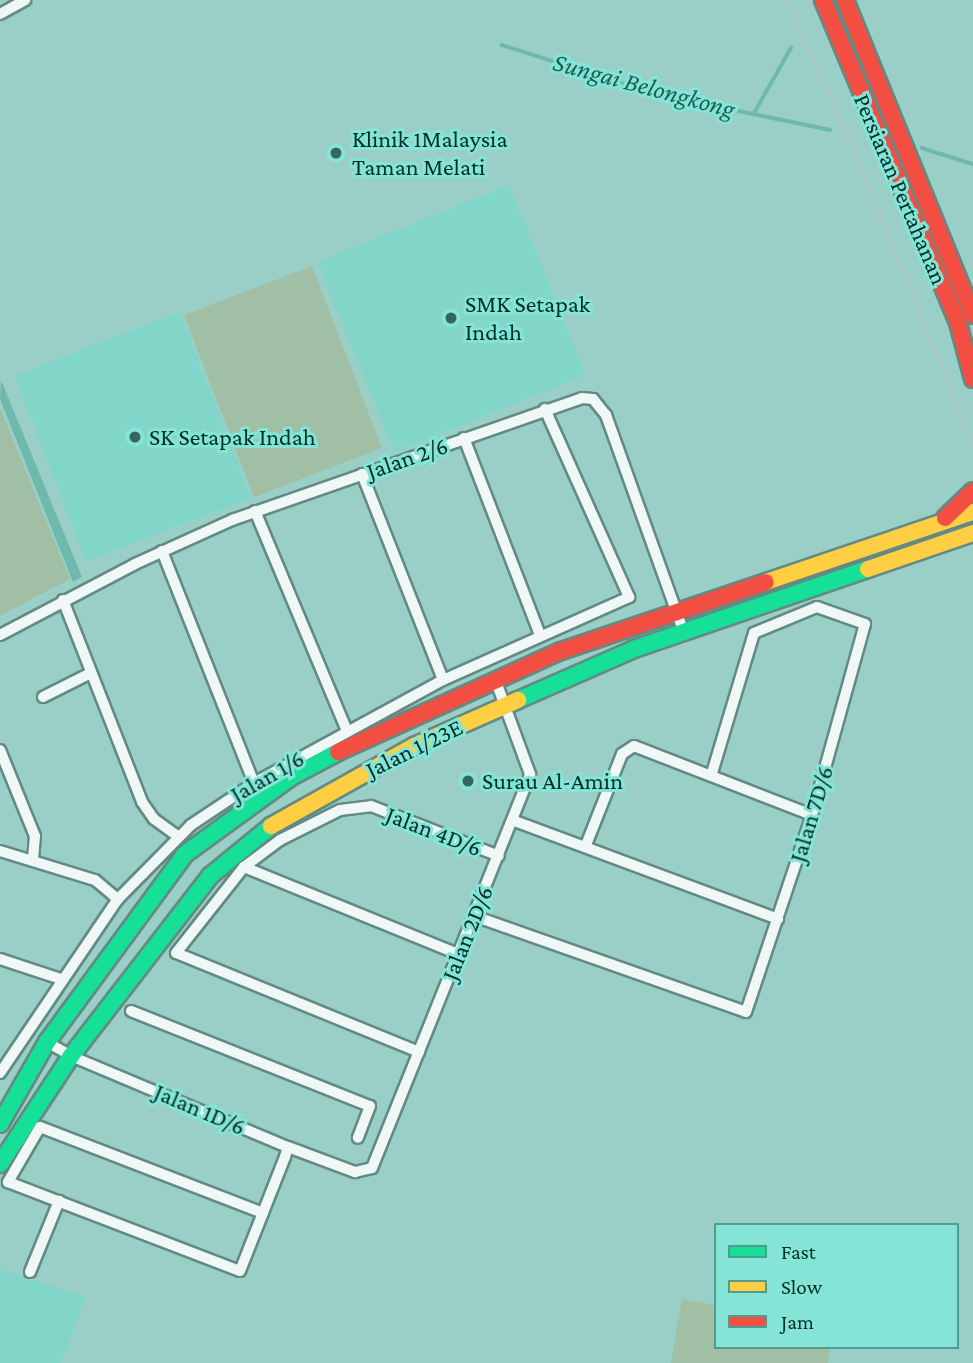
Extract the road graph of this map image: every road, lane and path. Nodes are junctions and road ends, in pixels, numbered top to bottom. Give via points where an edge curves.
1 (25, 0) edge
2 (823, 0) edge
3 (845, 0) edge
4 (0, 14) edge
5 (973, 314) edge
6 (973, 379) edge
7 (545, 409) junction
8 (464, 438) junction
9 (362, 474) junction
10 (973, 491) edge
11 (255, 512) junction
12 (973, 512) edge
13 (938, 524) junction
14 (970, 536) edge
15 (162, 551) junction
16 (63, 600) junction
17 (675, 610) junction
18 (683, 630) junction
19 (0, 635) edge
20 (540, 635) junction
21 (91, 673) junction
22 (495, 679) junction
23 (443, 680) junction
24 (43, 697) dead end
25 (507, 704) junction
26 (347, 731) junction
27 (0, 750) edge
28 (712, 773) junction
29 (254, 783) junction
30 (812, 815) junction
31 (512, 820) junction
32 (177, 836) junction
33 (586, 845) junction
34 (0, 851) edge
35 (499, 856) junction
36 (33, 861) junction
37 (244, 867) junction
38 (118, 899) junction
39 (474, 916) junction
40 (778, 919) junction
41 (458, 954) junction
42 (0, 959) edge
43 (61, 979) junction
44 (131, 1011) dead end
45 (47, 1042) junction
46 (419, 1052) junction
47 (71, 1056) junction
48 (1, 1067) edge
49 (0, 1124) edge
50 (358, 1138) dead end
51 (288, 1147) junction
52 (0, 1164) edge
53 (355, 1172) joint
54 (59, 1201) junction
55 (263, 1213) junction
56 (30, 1272) dead end

1 - 4 street
2 - 6 street, Persiaran Pertahanan via 953,311
3 - 5 street, Persiaran Pertahanan
7 - 8 street, Jalan 2/6
7 - 17 street, Jalan 2/6 via 582,398 600,406
7 - 20 street, Jalan 1/6 via 629,597
8 - 9 street, Jalan 2/6
8 - 20 street
9 - 11 street, Jalan 2/6
9 - 23 street
10 - 13 street
11 - 15 street, Jalan 2/6
11 - 26 street
12 - 13 street, Jalan 1/23E
13 - 17 street, Jalan 1/23E
14 - 18 street, Jalan 1/23E
15 - 16 street, Jalan 2/6
15 - 29 street
16 - 19 street, Jalan 2/6
16 - 21 street
17 - 18 street, Jalan 2/6
17 - 22 street, Jalan 1/23E
18 - 25 street, Jalan 1/23E
20 - 23 street, Jalan 1/6
21 - 24 street
21 - 32 street via 145,808
22 - 25 street, Jalan 2D/6
22 - 45 street, Jalan 1/23E via 314,762 200,840
23 - 26 street, Jalan 1/6
25 - 31 street, Jalan 2D/6 via 530,774
25 - 47 street, Jalan 1/23E via 330,789 246,843 210,876
26 - 29 street, Jalan 1/6
27 - 36 street via 35,836
28 - 30 street
28 - 30 street, Jalan 7D/6 via 754,633 817,607 865,624
28 - 33 street via 639,746 629,747
29 - 32 street, Jalan 1/6
30 - 40 street, Jalan 7D/6
31 - 33 street
31 - 35 street, Jalan 2D/6
32 - 38 street, Jalan 1/6
33 - 40 street
34 - 36 street
35 - 37 street, Jalan 4D/6 via 371,806 340,810 280,841
35 - 39 street, Jalan 2D/6
36 - 38 street via 95,880
37 - 41 street
37 - 46 street, Jalan 4D/6 via 176,953
38 - 43 street, Jalan 1/6
39 - 40 street, Jalan 7D/6 via 741,1013 752,1003
39 - 41 street, Jalan 2D/6
41 - 46 street, Jalan 2D/6
42 - 43 street
43 - 48 street, Jalan 1/6
44 - 50 street via 370,1106
45 - 47 street, Jalan 1D/6
45 - 49 street, Jalan 1/23E
46 - 53 street, Jalan 2D/6 via 375,1164 367,1171
47 - 51 street, Jalan 1D/6
47 - 52 street, Jalan 1/23E
51 - 53 street, Jalan 1D/6
51 - 55 street
54 - 55 street via 240,1271
54 - 55 street via 8,1182 40,1127
54 - 56 street

